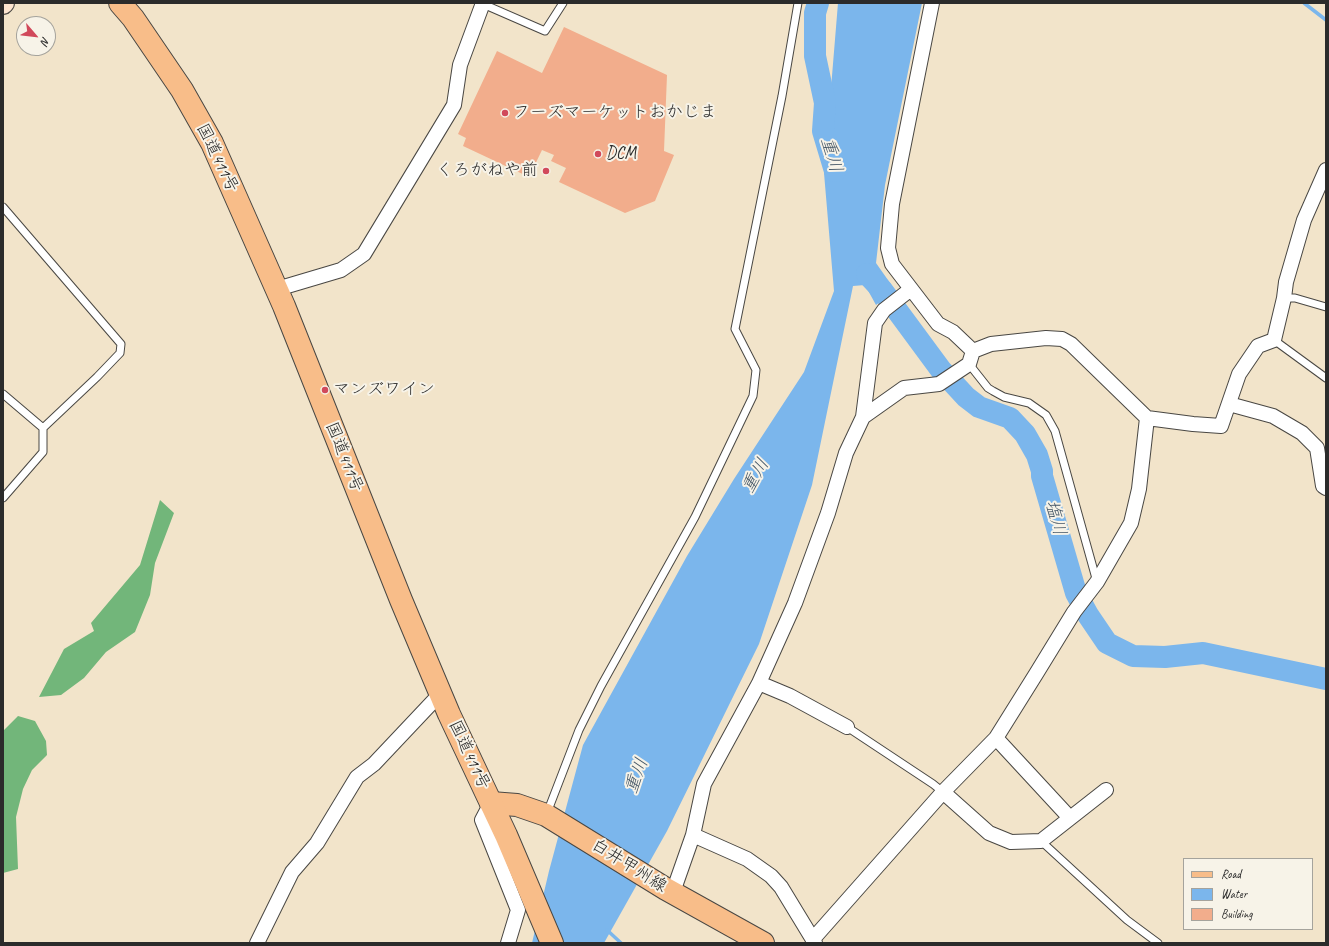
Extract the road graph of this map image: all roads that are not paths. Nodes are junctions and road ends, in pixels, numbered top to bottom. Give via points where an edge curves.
1 (120, 3) edge
2 (483, 3) edge
3 (563, 3) edge
4 (798, 3) edge
5 (932, 3) edge
6 (1326, 170) edge
7 (3, 206) edge
8 (277, 289) junction
9 (911, 289) junction
10 (1284, 298) junction
11 (1326, 307) edge
12 (1274, 340) junction
13 (971, 357) junction
14 (1326, 378) edge
15 (3, 394) edge
16 (1229, 404) junction
17 (863, 417) junction
18 (1147, 418) junction
19 (43, 428) junction
20 (1326, 488) edge
21 (3, 498) edge
22 (1097, 582) junction
23 (759, 683) junction
24 (440, 693) junction
25 (848, 727) joint
26 (996, 738) junction
27 (1106, 790) dead end
28 (943, 792) junction
29 (491, 803) junction
30 (546, 814) junction
31 (1070, 818) junction
32 (693, 835) junction
33 (1041, 841) junction
34 (669, 891) junction
35 (814, 941) edge
36 (257, 943) edge
37 (508, 943) edge
38 (552, 943) edge
39 (762, 943) edge
40 (1158, 943) edge

1 - 8 main road, 国道411号 via 182,90 212,143
2 - 3 lane via 544,31
2 - 8 street via 460,65 454,105 364,254 341,270
4 - 30 lane via 735,329 756,370 753,396 695,517 582,723
5 - 9 street via 892,204 888,248 892,264
6 - 10 street via 1304,220 1286,282
7 - 19 lane via 121,344 120,353
8 - 24 main road, 国道411号
9 - 13 street via 938,324 953,332
9 - 17 street via 884,310 875,323
10 - 11 lane via 1295,298
10 - 12 street
12 - 14 lane
12 - 16 street via 1258,346 1239,374
13 - 17 street via 940,384 904,388
13 - 18 street via 990,344 1046,338 1062,339 1071,344
13 - 22 lane via 988,388 1004,397 1029,403 1046,415 1055,432
15 - 19 lane
16 - 18 street via 1222,426
16 - 20 street via 1273,416 1302,432 1317,448 1323,486
17 - 23 street via 846,453 828,513 795,603
18 - 22 street via 1140,489 1131,523
19 - 21 lane via 43,452
22 - 26 street via 1074,612
23 - 25 street via 790,696
23 - 32 street via 704,784
24 - 29 main road, 国道411号
24 - 36 street via 358,778 317,843 292,872
25 - 28 lane
26 - 28 street
26 - 31 street
27 - 31 street
28 - 33 street via 989,833 1011,842
28 - 35 street
29 - 30 main road, 白井甲州線 via 517,805
29 - 37 street via 482,820 518,910
29 - 38 main road, 国道411号
30 - 34 main road, 白井甲州線
31 - 33 street
32 - 34 street
32 - 35 street via 746,859 771,876 781,887
33 - 40 lane via 1126,920
34 - 39 main road, 白井甲州線

